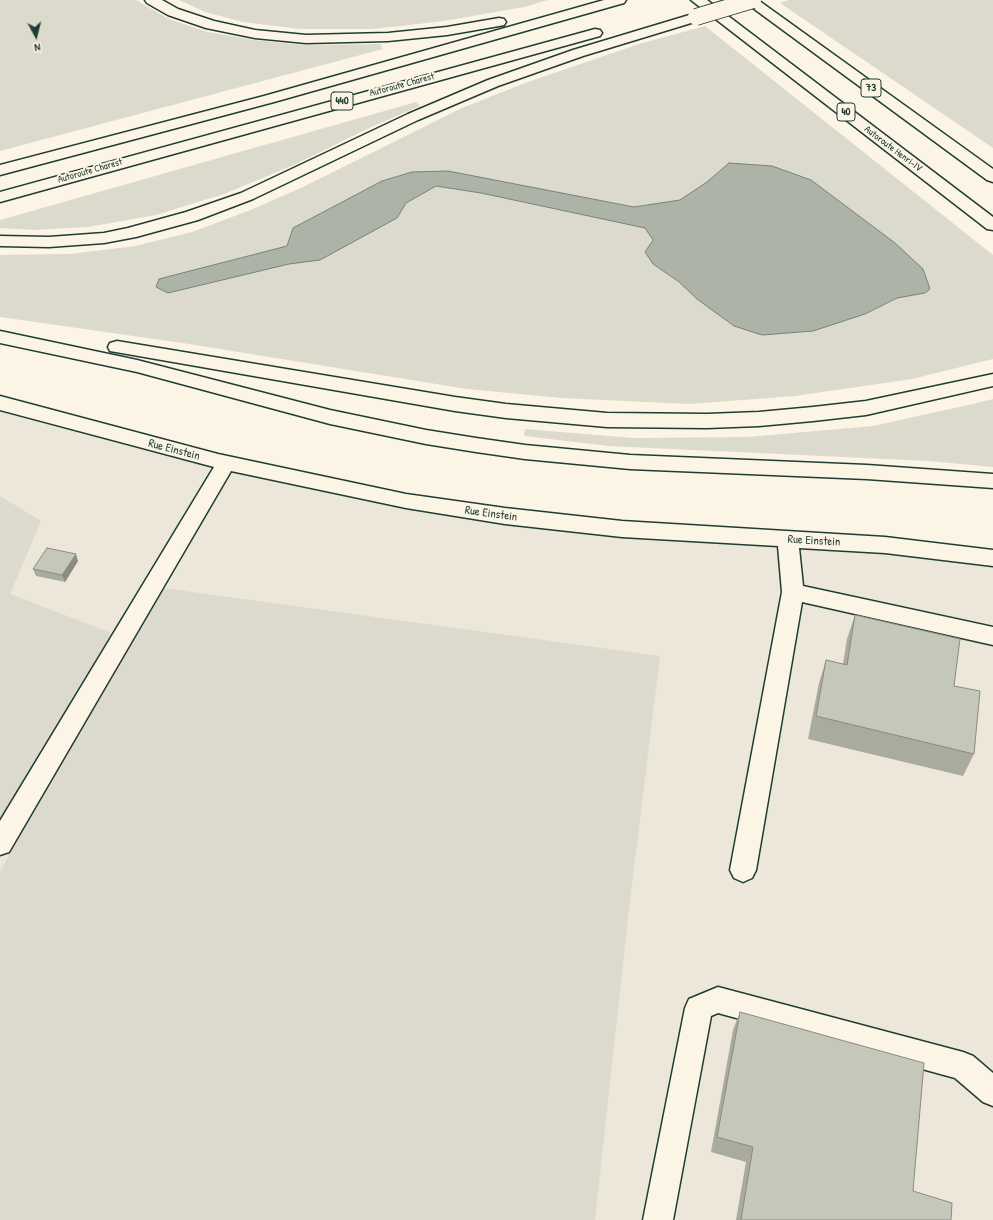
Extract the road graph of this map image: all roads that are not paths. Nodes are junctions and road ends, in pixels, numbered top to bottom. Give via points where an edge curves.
1 (152, 0) edge
2 (612, 0) edge
3 (619, 0) edge
4 (698, 0) edge
5 (713, 0) edge
6 (749, 0) edge
7 (753, 0) edge
8 (691, 12) junction
9 (0, 170) edge
10 (993, 177) edge
11 (0, 197) edge
12 (993, 225) edge
13 (0, 241) edge
14 (0, 336) edge
15 (993, 380) edge
16 (0, 403) edge
17 (226, 463) junction
18 (993, 481) edge
19 (788, 539) junction
20 (993, 558) edge
21 (793, 592) junction
22 (993, 636) edge
23 (0, 844) edge
24 (743, 870) dead end
25 (993, 1092) edge
26 (658, 1220) edge

1 - 2 main road via 192,19 234,30 281,37 331,39 388,37 447,30
3 - 9 main road, Autoroute Charest / 440 via 269,99
4 - 12 main road, Autoroute Henri-IV / 40
5 - 8 main road, Autoroute Charest / 440
6 - 10 main road, 73
7 - 8 main road, bridge
8 - 11 main road, Autoroute Charest / 440
8 - 13 main road via 493,84 413,117 247,196 192,216 104,238 49,242
14 - 15 main road via 108,346 498,410 607,420 708,421 813,414 909,400
14 - 18 main road via 137,366 337,419 476,446 623,462
16 - 17 main road, Rue Einstein
17 - 19 main road, Rue Einstein via 406,501 505,516 622,529
17 - 23 main road
19 - 20 main road, Rue Einstein via 885,545
19 - 21 main road
21 - 22 main road
21 - 24 main road
25 - 26 main road via 964,1066 718,1000 699,1008

